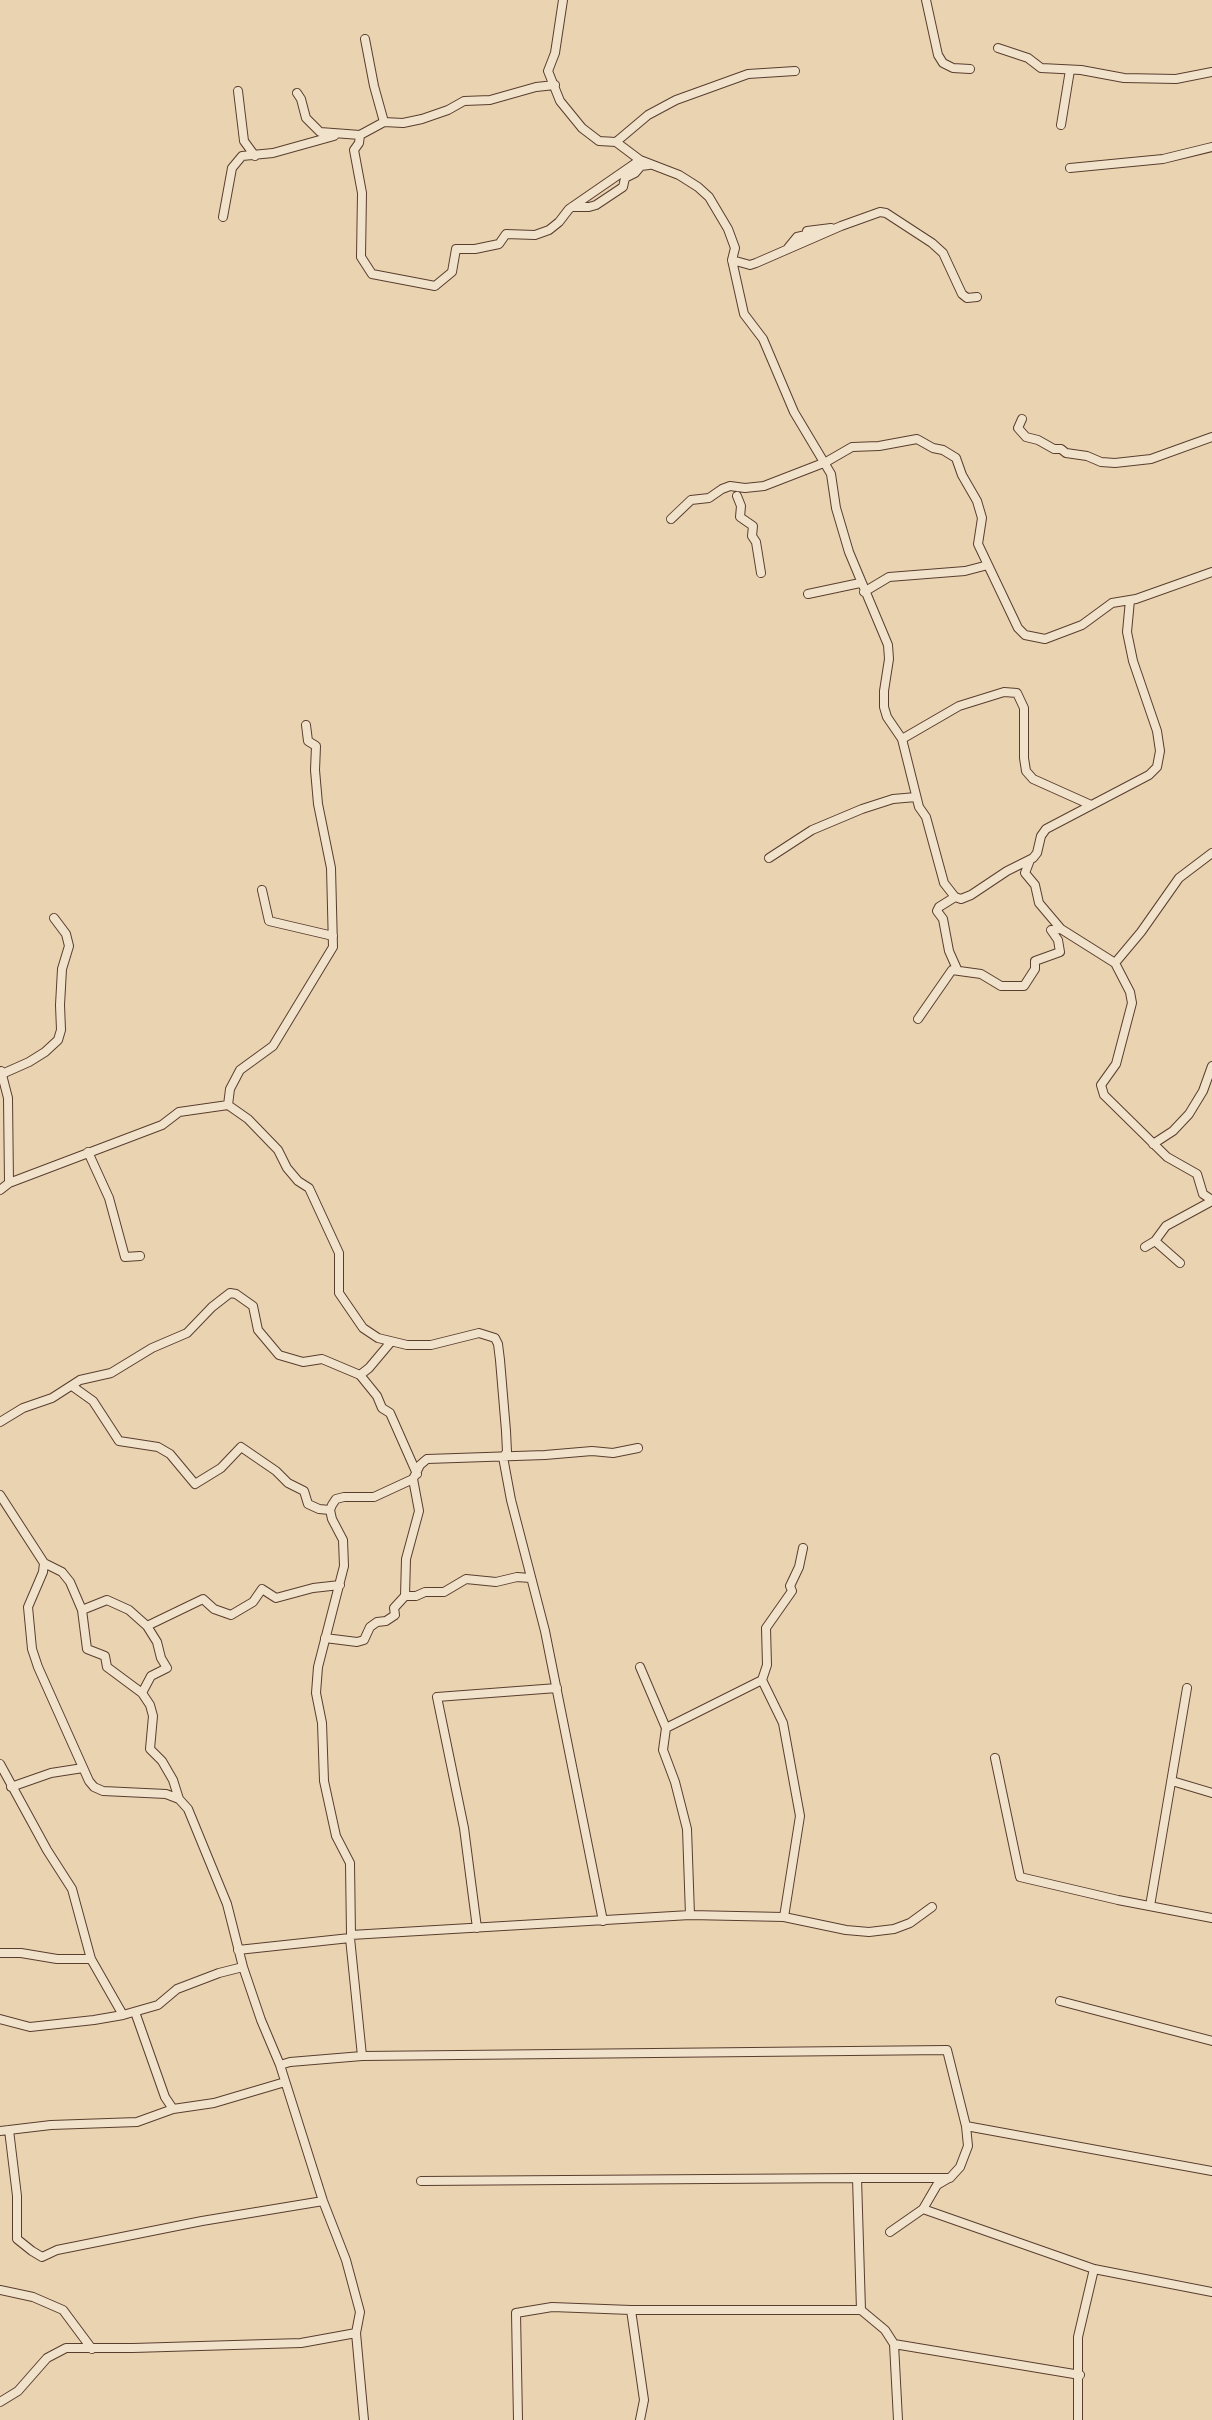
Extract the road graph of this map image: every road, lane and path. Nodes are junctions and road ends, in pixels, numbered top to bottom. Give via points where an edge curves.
1 (563, 0) edge
2 (926, 0) edge
3 (365, 39) dead end
4 (998, 48) dead end
5 (970, 69) dead end
6 (1070, 69) junction
7 (795, 71) dead end
8 (1212, 72) edge
9 (555, 85) junction
10 (238, 91) dead end
11 (297, 93) dead end
12 (384, 122) junction
13 (1061, 125) dead end
14 (335, 135) junction
15 (360, 135) junction
16 (616, 142) junction
17 (1212, 147) edge
18 (255, 156) junction
19 (640, 160) junction
20 (650, 165) junction
21 (1070, 168) dead end
22 (572, 207) junction
23 (223, 217) dead end
24 (732, 260) junction
25 (976, 297) dead end
26 (1022, 419) dead end
27 (1212, 437) edge
28 (826, 462) junction
29 (745, 488) junction
30 (754, 488) junction
31 (736, 496) junction
32 (671, 519) dead end
33 (988, 565) junction
34 (1212, 572) edge
35 (761, 573) dead end
36 (860, 583) junction
37 (864, 592) junction
38 (808, 594) dead end
39 (1130, 600) junction
40 (306, 725) dead end
41 (902, 739) junction
42 (916, 797) junction
43 (1091, 805) junction
44 (1212, 853) edge
45 (769, 858) dead end
46 (1030, 860) junction
47 (262, 890) dead end
48 (955, 897) junction
49 (54, 918) dead end
50 (1061, 929) junction
51 (333, 936) junction
52 (1115, 963) junction
53 (957, 969) junction
54 (918, 1019) dead end
55 (1212, 1066) edge
56 (1, 1072) edge
57 (228, 1105) junction
58 (1153, 1144) junction
59 (88, 1152) junction
60 (9, 1183) junction
61 (0, 1190) edge
62 (1212, 1200) edge
63 (1155, 1241) junction
64 (1145, 1247) dead end
65 (140, 1256) dead end
66 (1179, 1263) dead end
67 (390, 1343) junction
68 (360, 1375) junction
69 (72, 1386) junction
70 (0, 1422) edge
71 (638, 1448) dead end
72 (503, 1457) junction
73 (415, 1477) junction
74 (0, 1495) edge
75 (330, 1510) junction
76 (803, 1548) dead end
77 (44, 1563) junction
78 (530, 1578) junction
79 (340, 1585) junction
80 (405, 1596) junction
81 (82, 1610) junction
82 (147, 1626) junction
83 (326, 1638) junction
84 (640, 1667) dead end
85 (762, 1680) junction
86 (557, 1688) junction
87 (1187, 1688) dead end
88 (142, 1693) junction
89 (666, 1728) junction
90 (995, 1758) dead end
91 (0, 1764) edge
92 (83, 1768) junction
93 (1172, 1781) junction
94 (11, 1787) junction
95 (1212, 1793) edge
96 (179, 1799) junction
97 (1150, 1906) junction
98 (932, 1907) dead end
99 (690, 1915) junction
100 (784, 1917) junction
101 (1212, 1918) edge
102 (603, 1921) junction
103 (477, 1928) junction
104 (350, 1937) junction
105 (238, 1950) junction
106 (0, 1953) edge
107 (91, 1959) junction
108 (243, 1967) junction
109 (1060, 2001) dead end
110 (135, 2012) junction
111 (123, 2014) junction
112 (0, 2019) edge
113 (1212, 2041) edge
114 (362, 2056) junction
115 (280, 2065) junction
116 (285, 2082) junction
117 (173, 2109) junction
118 (966, 2126) junction
119 (9, 2130) junction
120 (0, 2131) edge
121 (1212, 2171) edge
122 (857, 2178) junction
123 (950, 2178) junction
124 (421, 2181) dead end
125 (323, 2200) junction
126 (923, 2209) junction
127 (890, 2232) dead end
128 (1094, 2269) junction
129 (0, 2290) edge
130 (1212, 2292) edge
131 (631, 2310) junction
132 (861, 2310) junction
133 (356, 2333) junction
134 (894, 2344) junction
135 (92, 2349) junction
136 (1080, 2375) junction
137 (0, 2402) edge
138 (364, 2420) edge
139 (518, 2420) edge
140 (640, 2420) edge
141 (898, 2420) edge
142 (1078, 2420) edge

1 - 9 street via 555,53 548,70
2 - 5 street via 943,63
3 - 12 street
4 - 6 street via 1028,58 1041,68
6 - 8 street via 1124,78 1176,79
6 - 13 street
7 - 16 street via 748,74 676,100 648,115
9 - 12 street via 489,100 464,101 404,123
9 - 16 street via 560,101 582,128 599,141
10 - 18 street via 244,141
11 - 14 street via 312,125 320,132
12 - 15 street
14 - 15 street
14 - 18 street
15 - 22 street via 354,150 362,194 361,257 372,274 435,285 452,272 456,249 499,244 506,234 537,235 554,226
16 - 19 street
17 - 21 street via 1163,159
18 - 23 street via 242,156 232,168
19 - 20 street
19 - 22 street
20 - 22 street via 641,166 625,178 623,187 597,205
20 - 24 street via 679,175 710,197 735,248
24 - 25 street via 750,265 786,250 807,231 839,227 880,212 932,243 943,253 962,294
24 - 28 street via 744,314 763,339 794,412
26 - 27 street via 1018,428 1026,437 1066,453 1115,464 1151,459
28 - 30 street
28 - 33 street via 852,447 917,439 943,450 956,459 977,501 982,518 978,544
28 - 36 street
29 - 30 street
29 - 31 street
29 - 32 street via 730,486 709,498 696,498
30 - 31 street
31 - 35 street via 741,506 740,517 753,526
33 - 37 street via 965,571 889,577
33 - 39 street via 1018,628 1034,638 1045,639 1082,625 1112,603
34 - 39 street
36 - 37 street
36 - 38 street
37 - 41 street via 888,645 884,707
39 - 43 street via 1127,632 1157,731 1159,761 1149,775
40 - 51 street via 308,741 316,747 318,804 331,868
41 - 42 street
41 - 43 street via 959,706 1004,692 1017,693 1024,708 1026,771 1033,779
42 - 45 street via 862,809 812,830
42 - 48 street via 926,817 944,883
43 - 46 street via 1046,830
44 - 52 street via 1179,878
46 - 48 street via 971,895
46 - 50 street via 1026,875 1035,885 1039,903
47 - 51 street via 269,921
48 - 53 street via 937,911 944,919 949,951
49 - 56 street via 66,933 69,946 62,969 58,1040 29,1062
50 - 52 street
50 - 53 street via 1052,930 1060,952 1035,961 1035,969 1024,986 1001,986 981,974
51 - 57 street via 333,947 273,1046 247,1062 234,1079
52 - 58 street via 1132,1003 1116,1064 1101,1085 1104,1095
53 - 54 street via 952,970
55 - 58 street via 1189,1114
56 - 60 street via 8,1098
57 - 59 street via 179,1112 162,1125
57 - 67 street via 248,1119 278,1150 298,1181 309,1188 339,1253 339,1293 363,1328
58 - 62 street via 1171,1160 1197,1174 1203,1194
59 - 60 street
59 - 65 street via 109,1198 125,1257
60 - 61 street
62 - 63 street via 1166,1226
63 - 64 street
63 - 66 street
67 - 68 street
67 - 72 street via 431,1345 479,1333 495,1338 506,1431 507,1452
68 - 69 street via 322,1359 303,1362 279,1355 258,1330 253,1306 230,1293 187,1333 152,1348 111,1373 80,1380
68 - 73 street via 382,1408 390,1413
69 - 70 street
69 - 75 street via 93,1401 119,1441 158,1447 170,1454 195,1484 221,1468 241,1447 304,1491 308,1504
71 - 72 street via 614,1453 592,1450
72 - 73 street via 427,1459
72 - 78 street
73 - 75 street via 374,1497 336,1499
73 - 80 street via 419,1511 406,1559
74 - 77 street
75 - 79 street via 343,1540
76 - 85 street via 790,1586 792,1591 766,1628 767,1665
77 - 81 street via 70,1581
77 - 92 street via 28,1607 32,1649
78 - 80 street via 496,1582 466,1579 444,1592
78 - 86 street
79 - 82 street via 313,1587 276,1598 262,1589 253,1602 231,1615 214,1609 203,1599
79 - 83 street
80 - 83 street via 394,1608 395,1615 370,1627 364,1640
81 - 82 street via 107,1600 129,1610
81 - 88 street via 89,1652 105,1656 107,1667
82 - 88 street via 167,1668 151,1676
83 - 104 street via 316,1693 322,1724 324,1781 336,1836 350,1863
84 - 89 street
85 - 89 street
85 - 100 street via 783,1724 800,1816
86 - 102 street
86 - 103 street via 437,1697 464,1828
87 - 93 street
88 - 96 street via 153,1716 150,1749 168,1770
89 - 99 street via 663,1750 687,1829
90 - 97 street via 1020,1877
91 - 94 street
92 - 94 street via 51,1773
92 - 96 street via 94,1787 103,1791 166,1794
93 - 95 street
93 - 97 street
94 - 107 street via 75,1896
96 - 105 street via 188,1809 227,1904
97 - 101 street
98 - 100 street via 910,1923 869,1932
99 - 100 street
99 - 102 street
102 - 103 street
103 - 104 street
104 - 105 street
104 - 114 street
105 - 108 street
106 - 107 street
107 - 111 street
108 - 110 street via 177,1989 158,2005
108 - 115 street
109 - 113 street
110 - 111 street
110 - 117 street via 165,2097
111 - 112 street via 30,2027
114 - 115 street
114 - 118 street via 947,2050
115 - 116 street
116 - 117 street via 214,2103
116 - 125 street
117 - 119 street via 137,2122
118 - 121 street
118 - 123 street via 968,2146 960,2167
119 - 120 street
119 - 125 street via 18,2196 17,2239 42,2257 57,2250
122 - 123 street
122 - 124 street
122 - 132 street
123 - 126 street via 938,2185
125 - 133 street via 346,2260 360,2312
126 - 127 street
126 - 128 street
128 - 130 street
128 - 136 street via 1078,2337
129 - 135 street via 33,2297 63,2310
131 - 132 street
131 - 139 street via 552,2307 516,2313
131 - 140 street via 644,2400
132 - 134 street via 885,2330
133 - 135 street via 301,2343
133 - 138 street
134 - 136 street
134 - 141 street
135 - 137 street via 66,2348 47,2358 18,2391
136 - 142 street

